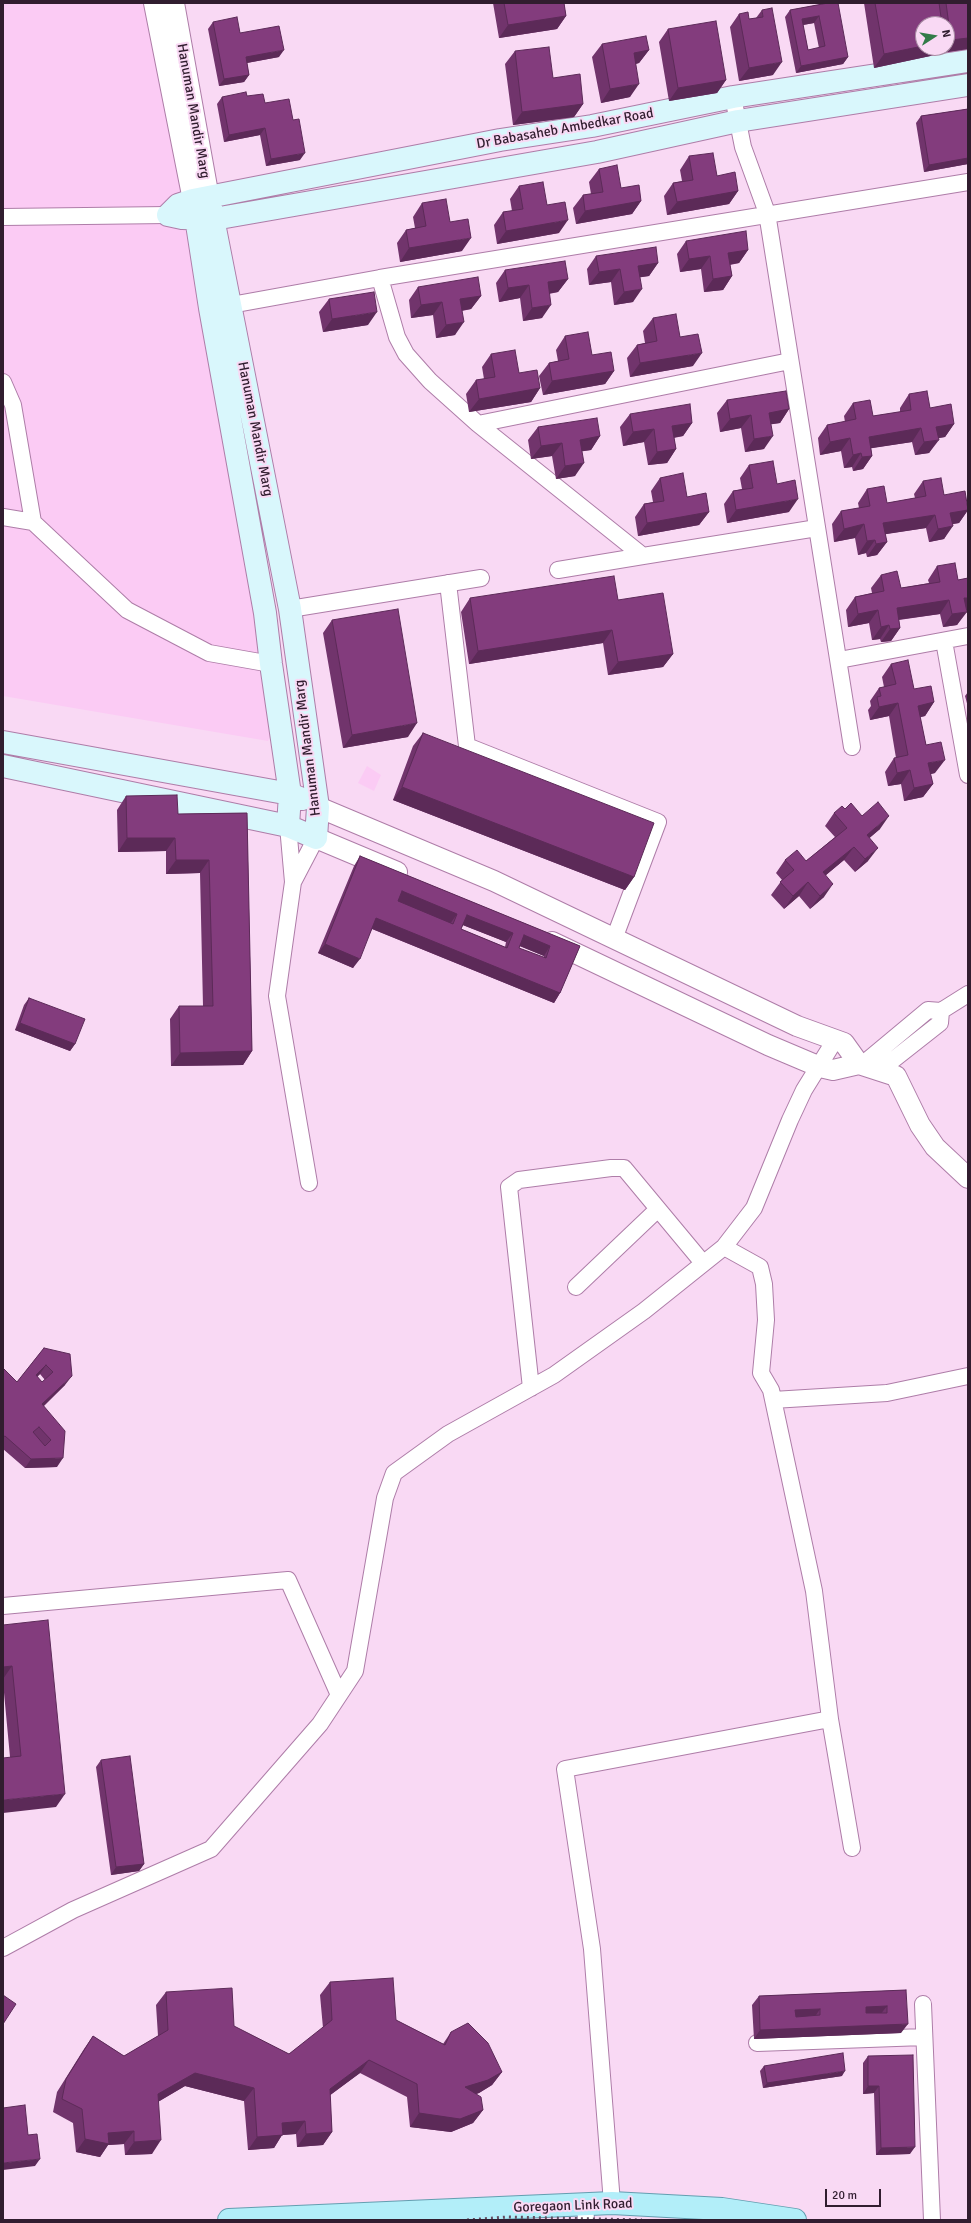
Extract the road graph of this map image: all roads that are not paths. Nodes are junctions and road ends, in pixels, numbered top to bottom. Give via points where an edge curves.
1 (154, 3) edge
2 (174, 3) edge
3 (968, 61) edge
4 (968, 85) edge
5 (733, 97) junction
6 (738, 121) junction
7 (592, 126) junction
8 (597, 152) junction
9 (968, 182) edge
10 (203, 209) junction
11 (766, 213) junction
12 (168, 215) joint
13 (3, 217) edge
14 (380, 278) junction
15 (231, 305) junction
16 (790, 361) junction
17 (3, 382) edge
18 (478, 424) junction
19 (3, 517) edge
20 (33, 522) junction
21 (817, 528) junction
22 (643, 556) junction
23 (558, 570) dead end
24 (481, 578) dead end
25 (448, 583) junction
26 (290, 609) junction
27 (968, 636) edge
28 (944, 641) junction
29 (838, 660) junction
30 (271, 664) junction
31 (306, 720) junction
32 (279, 721) junction
33 (3, 742) edge
34 (852, 747) dead end
35 (3, 766) edge
36 (968, 775) edge
37 (290, 794) junction
38 (318, 807) junction
39 (288, 826) junction
40 (316, 838) junction
41 (416, 880) edge
42 (293, 882) junction
43 (536, 934) edge
44 (614, 939) junction
45 (968, 994) edge
46 (834, 1040) junction
47 (820, 1067) junction
48 (867, 1067) junction
49 (968, 1178) edge
50 (309, 1183) dead end
51 (658, 1209) junction
52 (724, 1247) junction
53 (703, 1263) junction
54 (576, 1287) dead end
55 (968, 1376) edge
56 (531, 1388) junction
57 (773, 1400) junction
58 (3, 1606) edge
59 (339, 1695) junction
60 (830, 1719) junction
61 (852, 1848) dead end
62 (3, 1948) edge
63 (923, 2004) dead end
64 (924, 2037) junction
65 (757, 2043) dead end
66 (612, 2203) junction
67 (586, 2212) edge
68 (229, 2220) edge
69 (796, 2220) edge
70 (932, 2220) edge

1 - 10 street
2 - 10 street, Hanuman Mandir Marg
3 - 5 main road, Dr Babasaheb Ambedkar Road
4 - 6 main road, Dr Babasaheb Ambedkar Road
5 - 6 street
5 - 7 main road, Dr Babasaheb Ambedkar Road
6 - 8 main road, Dr Babasaheb Ambedkar Road
6 - 11 street via 743,147
7 - 8 main road
7 - 10 main road, Dr Babasaheb Ambedkar Road via 500,140
8 - 10 main road, Dr Babasaheb Ambedkar Road
9 - 11 street
10 - 12 main road, Dr Babasaheb Ambedkar Road via 178,205
10 - 15 main road, Hanuman Mandir Marg
10 - 30 main road, Hanuman Mandir Marg
11 - 14 street
11 - 16 street
12 - 13 street, Dr Babasaheb Ambedkar Road
14 - 15 street
14 - 18 street via 397,337 406,354 430,381
15 - 26 main road, Hanuman Mandir Marg
16 - 18 street
16 - 21 street
17 - 20 street via 13,404
18 - 22 street
19 - 20 street
20 - 30 street via 127,610 210,653
21 - 22 street
21 - 29 street
22 - 23 street
24 - 25 street
25 - 26 street
25 - 44 street via 467,746 658,822
26 - 31 main road, Hanuman Mandir Marg
27 - 28 street
28 - 29 street
28 - 36 street
29 - 34 street
30 - 32 main road, Hanuman Mandir Marg
31 - 32 main road
31 - 38 main road, Hanuman Mandir Marg
32 - 37 main road, Hanuman Mandir Marg
33 - 37 main road
35 - 39 main road
37 - 38 main road
37 - 39 main road, Hanuman Mandir Marg
38 - 40 main road, Hanuman Mandir Marg
38 - 44 street via 494,881
39 - 40 main road
39 - 42 street, Hanuman Mandir Marg
40 - 41 street
40 - 42 street, Hanuman Mandir Marg
42 - 50 street via 277,996
43 - 47 street via 768,1045
44 - 46 street via 797,1026
45 - 48 street via 941,1012 928,1010
46 - 47 street
46 - 48 street via 844,1043
47 - 48 street via 834,1070
47 - 52 street via 804,1090 754,1208
48 - 49 street via 896,1076 920,1125 935,1147
51 - 53 street
51 - 54 street
51 - 56 street via 624,1168 519,1180 509,1187
52 - 53 street
52 - 57 street via 760,1267 764,1284 766,1320 761,1373 771,1390
53 - 56 street via 644,1311 554,1375
55 - 57 street via 887,1393
56 - 59 street via 448,1434 394,1473 385,1498 355,1671
57 - 60 street via 814,1591
58 - 59 street via 288,1580
59 - 62 street via 320,1724 211,1849 73,1910
60 - 61 street
60 - 66 street via 566,1769 592,1949
63 - 64 street
64 - 65 street
64 - 70 street
66 - 67 main road, Goregaon Link Road
66 - 69 main road, Goregaon Link Road via 722,2209
67 - 68 main road, Goregaon Link Road

